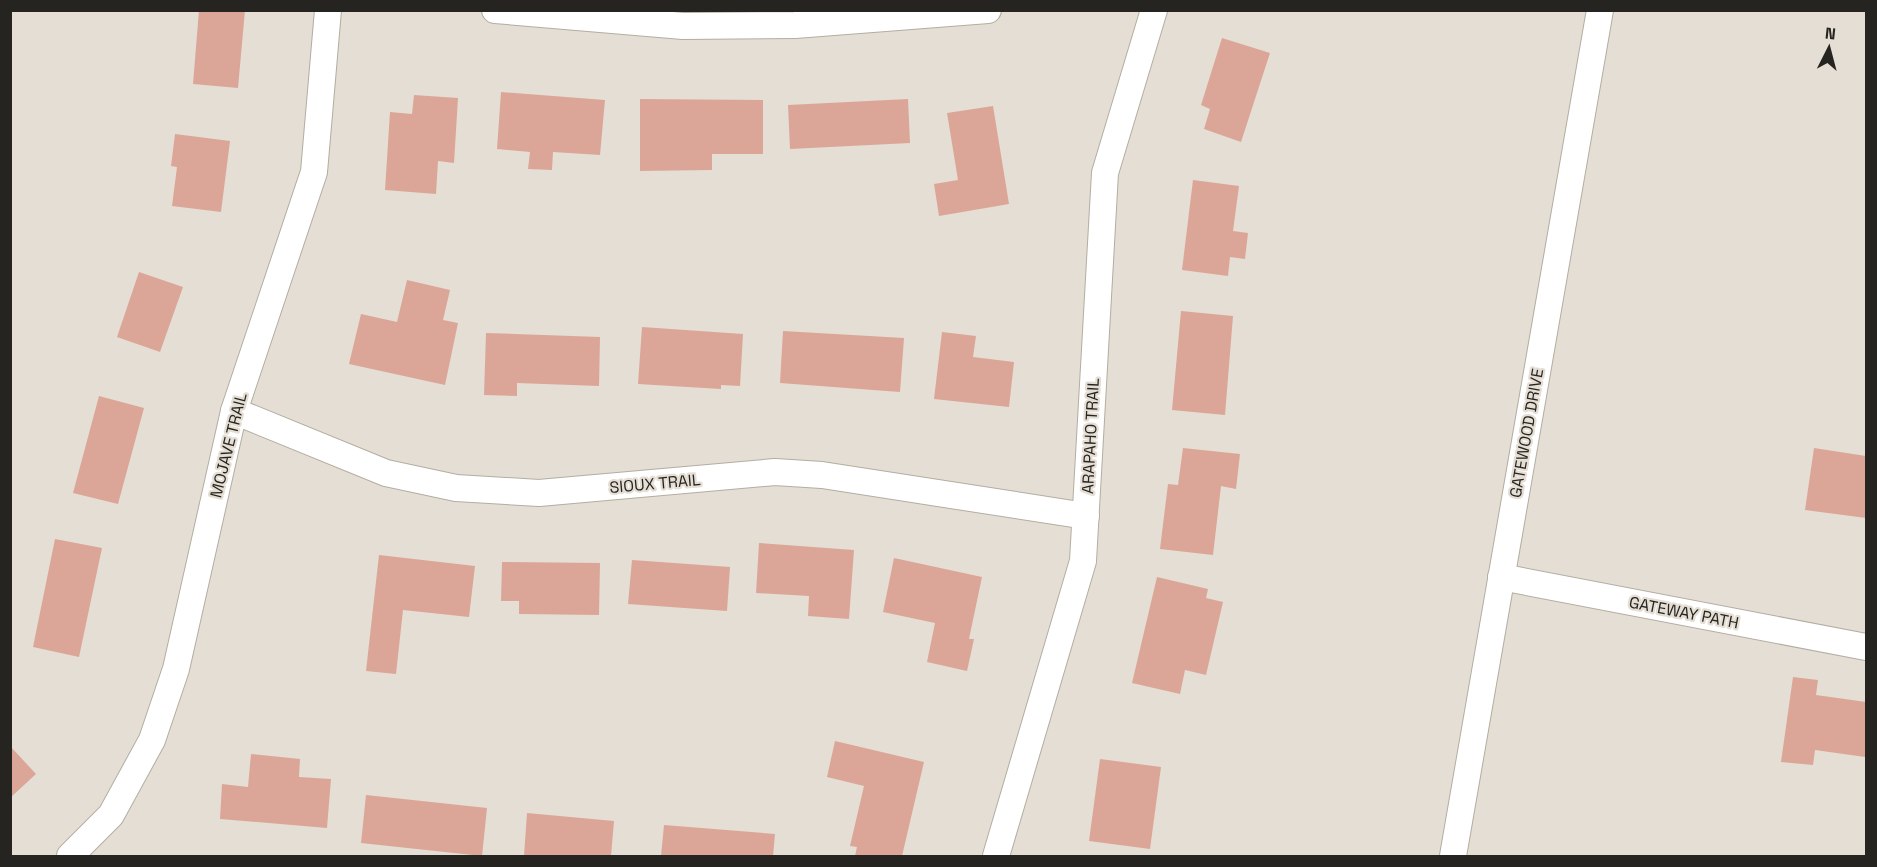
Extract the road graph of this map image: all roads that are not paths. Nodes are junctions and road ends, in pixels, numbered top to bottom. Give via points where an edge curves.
1 (328, 10) edge
2 (495, 10) edge
3 (988, 10) edge
4 (1154, 10) edge
5 (1600, 10) edge
6 (234, 411) junction
7 (1086, 516) junction
8 (1501, 577) junction
9 (1866, 647) edge
10 (70, 856) edge
11 (996, 856) edge
12 (1452, 856) edge

1 - 6 street, MOJAVE TRAIL via 314,172
2 - 3 street via 683,26 795,25
4 - 7 street, ARAPAHO TRAIL via 1105,173
5 - 8 street, GATEWOOD DRIVE
6 - 7 street, SIOUX TRAIL via 386,473 456,488 538,493 775,472 822,475
6 - 10 street, MOJAVE TRAIL via 177,669 152,740 111,814
7 - 11 street, ARAPAHO TRAIL via 1083,561
8 - 9 street, GATEWAY PATH
8 - 12 street, GATEWOOD DRIVE

